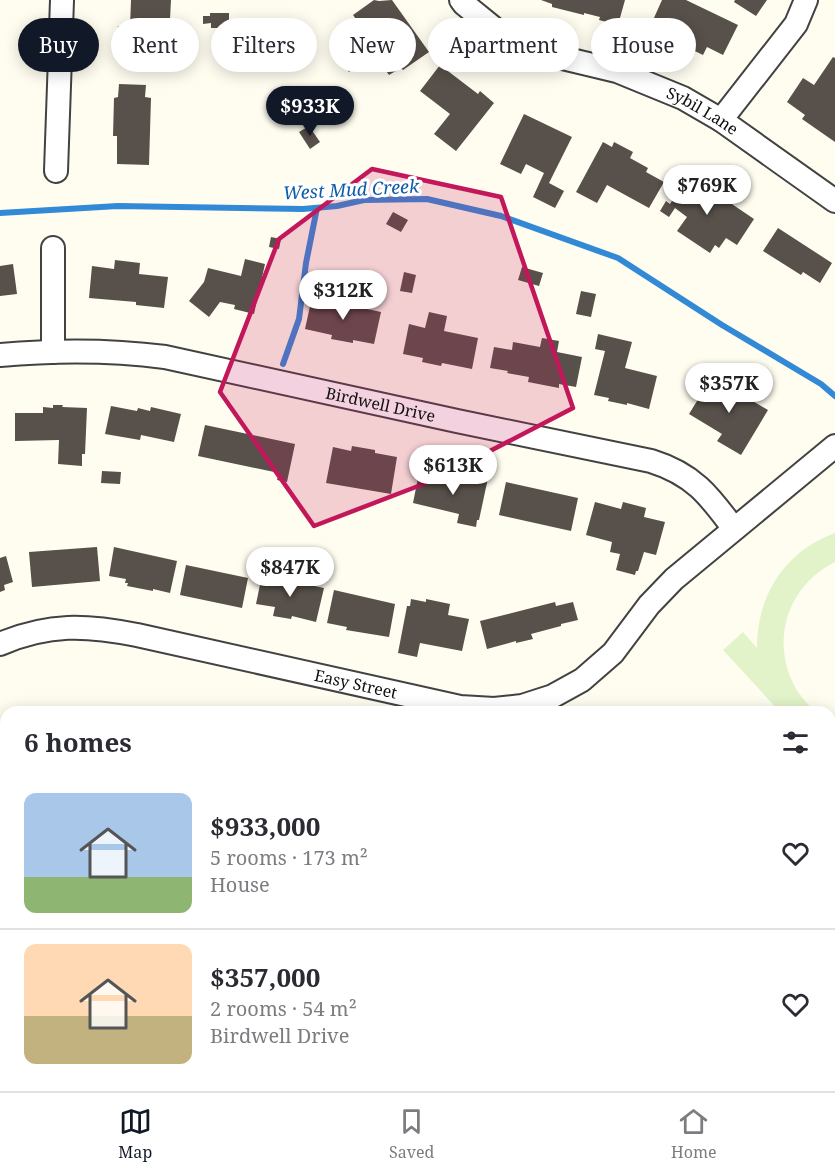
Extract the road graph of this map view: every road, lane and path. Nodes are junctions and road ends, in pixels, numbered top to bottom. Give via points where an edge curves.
1 (62, 0) edge
2 (461, 0) edge
3 (806, 0) edge
4 (721, 120) junction
5 (56, 171) dead end
6 (835, 201) edge
7 (53, 248) dead end
8 (52, 352) junction
9 (0, 355) edge
10 (835, 446) edge
11 (734, 529) junction
12 (0, 644) edge
13 (431, 706) edge
14 (517, 706) edge

1 - 5 street
2 - 4 street, Sybil Lane via 512,43 617,71 683,98
3 - 4 street via 796,24
4 - 6 street, Sybil Lane
7 - 8 street
8 - 9 street, Birdwell Drive
8 - 11 street, Birdwell Drive via 165,357 651,461 673,469 702,489
10 - 11 street, Easy Street
11 - 14 street, Easy Street via 660,593 613,653 582,680 536,702
12 - 13 street, Easy Street via 39,631 97,628

